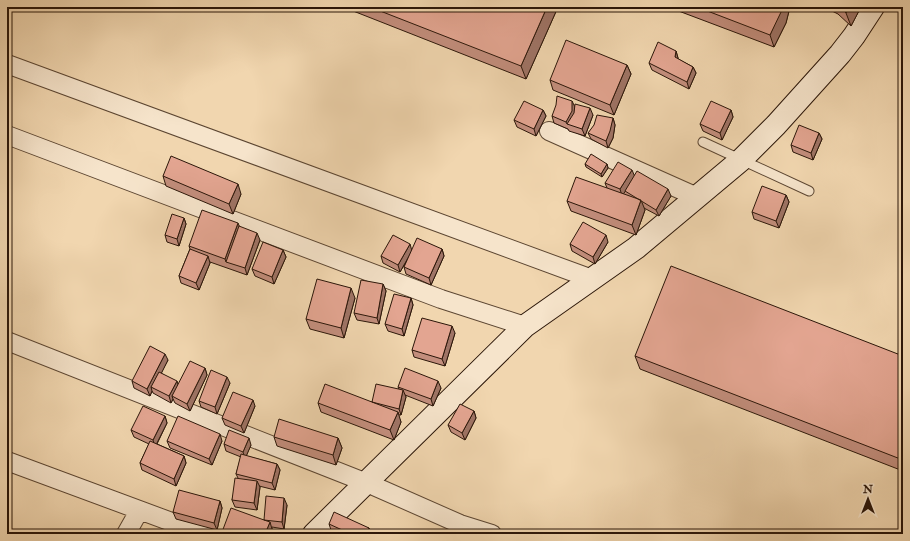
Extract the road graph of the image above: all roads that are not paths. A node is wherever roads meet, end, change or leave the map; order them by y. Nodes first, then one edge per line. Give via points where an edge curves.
1 (873, 7) edge
2 (7, 64) edge
3 (549, 131) dead end
4 (7, 135) edge
5 (703, 142) dead end
6 (741, 160) junction
7 (809, 191) dead end
8 (697, 197) junction
9 (592, 279) junction
10 (525, 326) junction
11 (7, 341) edge
12 (7, 461) edge
13 (367, 483) junction
14 (139, 511) junction
15 (126, 534) edge
16 (204, 534) edge
17 (314, 534) edge
18 (492, 534) edge

1 - 6 street via 840,54
2 - 9 street
3 - 8 street
4 - 10 street via 441,299
5 - 6 lane
6 - 7 lane
6 - 8 street
8 - 9 street via 636,248
9 - 10 street
10 - 13 street
11 - 13 street
12 - 14 street
13 - 17 street
13 - 18 street via 460,524
14 - 15 street
14 - 16 street

